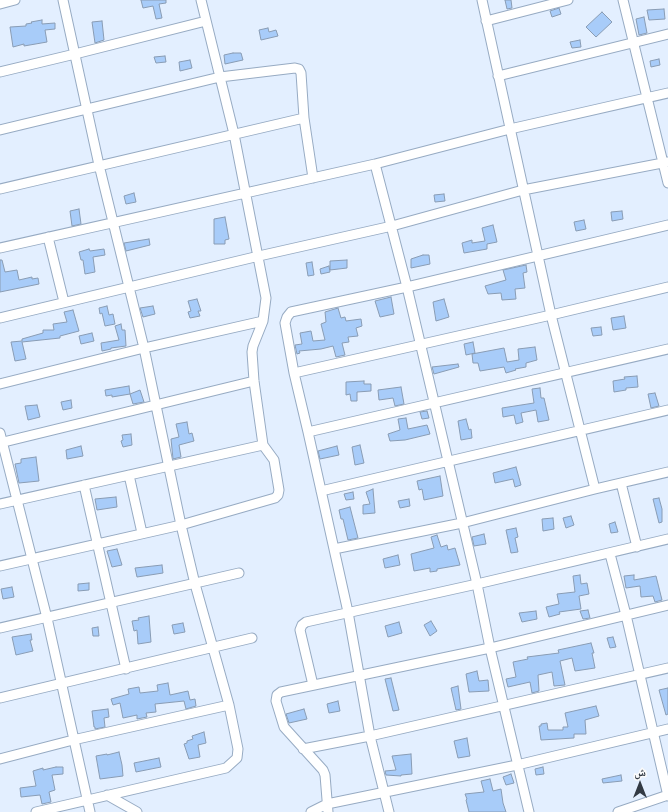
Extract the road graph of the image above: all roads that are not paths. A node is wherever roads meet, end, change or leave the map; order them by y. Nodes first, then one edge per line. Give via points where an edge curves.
1 (14, 0) edge
2 (63, 0) edge
3 (201, 0) edge
4 (482, 0) edge
5 (568, 0) edge
6 (623, 0) edge
7 (0, 4) edge
8 (486, 21) junction
9 (206, 22) junction
10 (668, 34) edge
11 (633, 41) junction
12 (76, 54) junction
13 (0, 72) edge
14 (220, 76) junction
15 (498, 76) junction
16 (668, 94) edge
17 (646, 99) junction
18 (87, 108) junction
19 (304, 118) junction
20 (510, 129) junction
21 (0, 130) edge
22 (234, 134) junction
23 (666, 162) edge
24 (375, 164) junction
25 (99, 165) junction
26 (313, 178) junction
27 (668, 183) edge
28 (0, 189) edge
29 (523, 190) junction
30 (246, 193) junction
31 (113, 222) junction
32 (668, 225) edge
33 (392, 226) junction
34 (48, 237) junction
35 (0, 248) edge
36 (538, 255) junction
37 (259, 256) junction
38 (129, 286) junction
39 (407, 287) junction
40 (668, 287) edge
41 (64, 302) junction
42 (551, 315) junction
43 (0, 318) edge
44 (263, 321) junction
45 (420, 344) junction
46 (144, 348) junction
47 (668, 349) edge
48 (294, 373) junction
49 (566, 374) junction
50 (254, 381) junction
51 (0, 384) edge
52 (434, 404) junction
53 (156, 406) junction
54 (668, 410) edge
55 (581, 430) junction
56 (308, 432) junction
57 (0, 433) edge
58 (1, 443) edge
59 (263, 444) junction
60 (448, 462) junction
61 (168, 465) junction
62 (668, 472) edge
63 (129, 475) junction
64 (621, 483) junction
65 (84, 484) junction
66 (595, 489) junction
67 (321, 491) junction
68 (17, 500) junction
69 (0, 504) edge
70 (462, 522) junction
71 (181, 525) junction
72 (142, 533) junction
73 (668, 539) edge
74 (96, 544) junction
75 (637, 547) junction
76 (334, 549) junction
77 (610, 554) junction
78 (32, 559) junction
79 (0, 566) edge
80 (239, 573) dead end
81 (195, 584) junction
82 (477, 584) junction
83 (110, 603) junction
84 (668, 605) edge
85 (348, 612) junction
86 (626, 615) junction
87 (47, 618) junction
88 (0, 628) edge
89 (252, 638) dead end
90 (213, 648) junction
91 (490, 648) junction
92 (668, 668) edge
93 (126, 669) junction
94 (639, 675) junction
95 (360, 676) junction
96 (61, 684) junction
97 (313, 685) junction
98 (0, 698) edge
99 (229, 705) junction
100 (504, 705) junction
101 (668, 729) edge
102 (653, 733) junction
103 (370, 736) junction
104 (73, 740) junction
105 (304, 749) junction
106 (0, 759) edge
107 (517, 764) junction
108 (384, 792) junction
109 (107, 795) junction
110 (668, 795) edge
111 (87, 800) junction
112 (327, 808) edge
113 (36, 812) edge
114 (90, 812) edge
115 (137, 812) edge
116 (311, 812) edge
117 (389, 812) edge
118 (529, 812) edge
119 (618, 812) edge

1 - 7 street
2 - 12 street
3 - 9 street
4 - 8 street
5 - 8 street
6 - 11 street
8 - 15 street
9 - 12 street
9 - 14 street
10 - 11 street
11 - 15 street
11 - 17 street
12 - 13 street
12 - 18 street
14 - 18 street
14 - 19 street via 299,69
14 - 22 street
15 - 20 street
16 - 17 street
17 - 20 street
17 - 23 street
18 - 21 street
18 - 25 street
19 - 22 street
19 - 26 street
20 - 24 street
20 - 29 street
22 - 25 street
22 - 30 street
23 - 27 street
23 - 29 street
24 - 26 street
24 - 33 street
25 - 28 street
25 - 31 street
26 - 30 street
29 - 33 street
29 - 36 street
30 - 31 street
30 - 37 street
31 - 34 street
31 - 38 street
32 - 36 street
33 - 37 street
33 - 39 street
34 - 35 street
34 - 41 street
36 - 39 street
36 - 42 street
37 - 38 street
37 - 44 street via 266,298
38 - 41 street
38 - 46 street
39 - 45 street
39 - 48 street via 291,312 285,323
40 - 42 street
41 - 43 street
42 - 45 street
42 - 49 street
44 - 46 street
44 - 50 street via 252,349
45 - 48 street
45 - 52 street
46 - 51 street
46 - 53 street
47 - 49 street
48 - 56 street
49 - 52 street
49 - 55 street
50 - 53 street
50 - 59 street
52 - 56 street
52 - 60 street
53 - 58 street
53 - 61 street
54 - 55 street
55 - 60 street
55 - 66 street
56 - 67 street
57 - 58 street
58 - 68 street
59 - 61 street
59 - 71 street via 274,460 279,490 275,498
60 - 67 street
60 - 70 street
61 - 63 street
61 - 71 street
62 - 64 street
63 - 65 street
63 - 72 street
64 - 66 street
64 - 75 street
65 - 68 street
65 - 74 street
66 - 70 street
67 - 76 street
68 - 69 street
68 - 78 street
70 - 76 street
70 - 82 street
71 - 72 street
71 - 81 street
72 - 74 street
73 - 75 street
74 - 78 street
74 - 83 street
75 - 77 street
76 - 85 street
77 - 82 street
77 - 86 street
78 - 79 street
78 - 87 street
80 - 81 street
81 - 83 street
81 - 90 street
82 - 85 street
82 - 91 street
83 - 87 street
83 - 93 street
84 - 86 street
85 - 95 street
85 - 97 street via 302,625 300,630
86 - 91 street
86 - 94 street
87 - 88 street
87 - 96 street
89 - 90 street
90 - 93 street
90 - 99 street
91 - 95 street
91 - 100 street
92 - 94 street
93 - 96 street
94 - 100 street
94 - 102 street
95 - 97 street
95 - 103 street
96 - 98 street
96 - 104 street
97 - 105 street via 281,692 277,695 276,701 284,727
99 - 104 street
99 - 109 street via 238,749 237,758 226,768
100 - 103 street
100 - 107 street
101 - 102 street
102 - 107 street
102 - 110 street
103 - 105 street
103 - 108 street
104 - 106 street
104 - 111 street
105 - 112 street via 326,775
107 - 108 street
107 - 118 street
108 - 112 street
108 - 117 street
109 - 111 street
109 - 115 street
110 - 119 street
111 - 113 street
111 - 114 street
112 - 116 street

